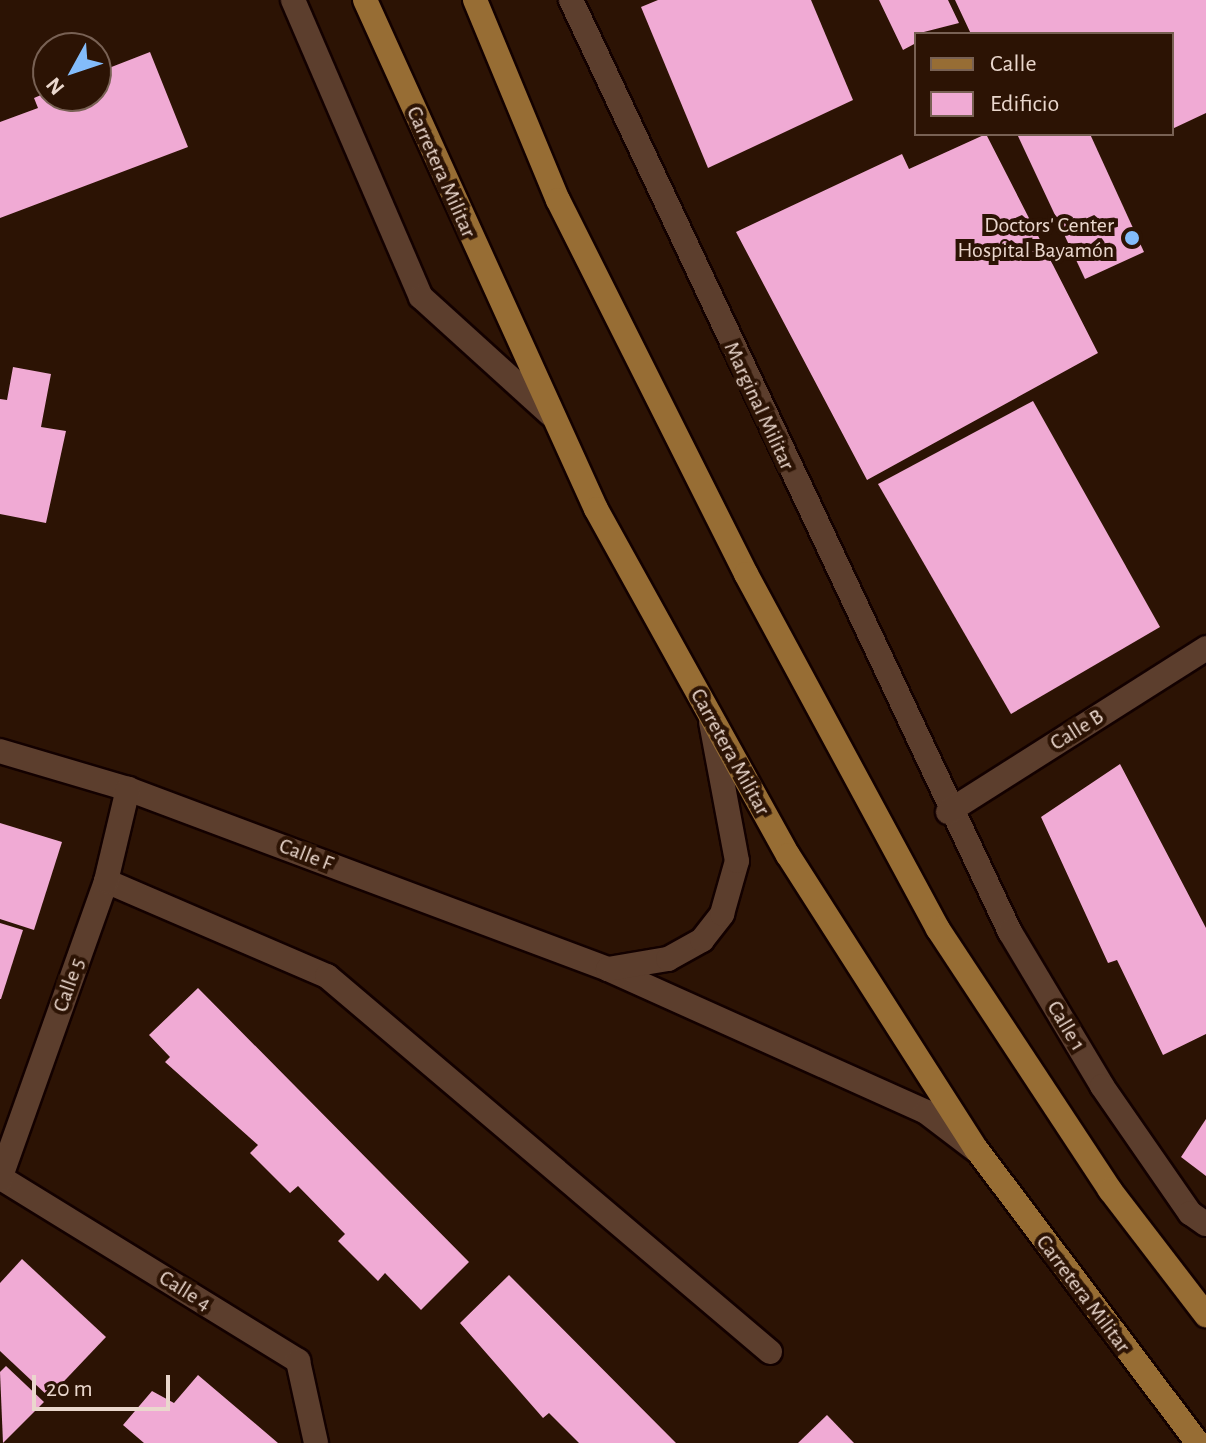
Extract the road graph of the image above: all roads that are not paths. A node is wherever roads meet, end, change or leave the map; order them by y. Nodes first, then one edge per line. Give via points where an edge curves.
1 (293, 0) edge
2 (365, 0) edge
3 (475, 0) edge
4 (571, 0) edge
5 (550, 414) junction
6 (1206, 648) edge
7 (710, 716) junction
8 (0, 751) edge
9 (128, 789) junction
10 (948, 812) junction
11 (106, 881) junction
12 (608, 969) junction
13 (977, 1150) junction
14 (0, 1179) edge
15 (1198, 1219) edge
16 (1206, 1237) edge
17 (1206, 1315) edge
18 (770, 1352) dead end
19 (316, 1443) edge
20 (1198, 1443) edge

1 - 5 street via 421,297
2 - 5 main road, Carretera Militar
3 - 17 main road via 558,200 746,574 938,929 1101,1178
4 - 10 street, Marginal Militar
5 - 7 main road, Carretera Militar
6 - 10 street, Calle B
7 - 12 street via 737,861 734,886 702,940 668,959
7 - 13 main road, Carretera Militar via 862,977
8 - 9 street, Calle F
9 - 11 street, Calle 5
9 - 12 street, Calle F
10 - 15 street, Calle 1 via 1094,1073
11 - 14 street, Calle 5
11 - 18 street via 327,976
12 - 13 street, Calle F via 926,1112
13 - 20 main road, Carretera Militar
14 - 19 street, Calle 4 via 298,1361
15 - 16 street, Calle 1

